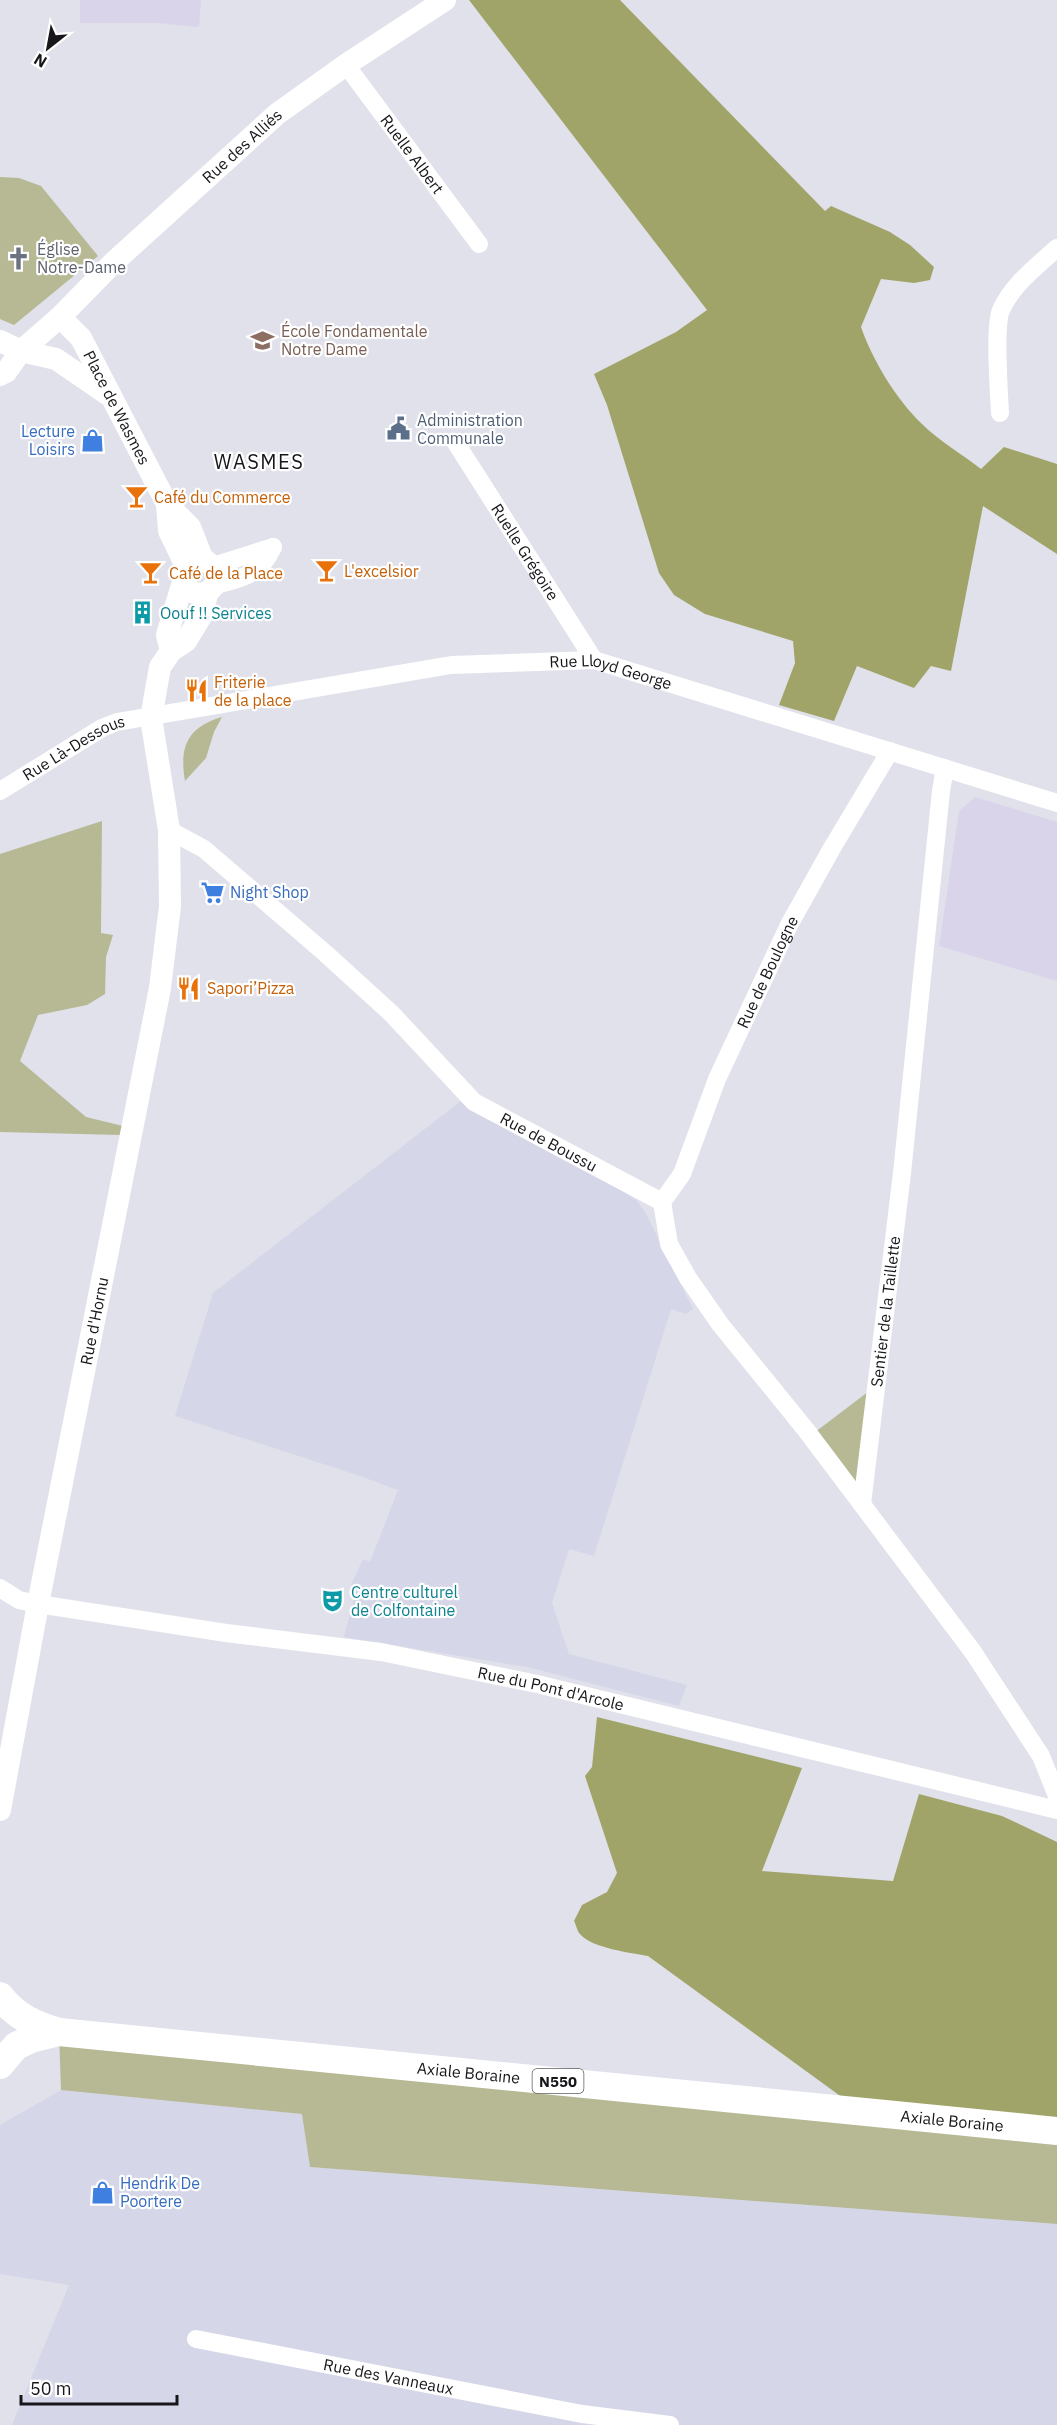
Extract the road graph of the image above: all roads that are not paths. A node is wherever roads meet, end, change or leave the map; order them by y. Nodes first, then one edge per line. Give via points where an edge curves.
1 (445, 0) edge
2 (346, 65) junction
3 (479, 244) dead end
4 (1057, 248) edge
5 (60, 317) junction
6 (6, 346) edge
7 (0, 375) edge
8 (111, 396) junction
9 (1000, 413) dead end
10 (456, 443) dead end
11 (594, 660) junction
12 (151, 718) junction
13 (890, 751) junction
14 (945, 768) junction
15 (0, 791) edge
16 (1057, 802) edge
17 (169, 830) junction
18 (662, 1202) junction
19 (862, 1504) junction
20 (0, 1588) edge
21 (38, 1604) junction
22 (1057, 1796) edge
23 (0, 1810) edge
24 (1057, 1810) edge
25 (4, 2001) edge
26 (59, 2032) junction
27 (2, 2063) edge
28 (1057, 2131) edge
29 (196, 2339) dead end
30 (577, 2420) edge
31 (670, 2425) edge

1 - 2 street, Rue des Alliés
2 - 3 street, Ruelle Albert
2 - 5 street, Rue des Alliés via 277,114 114,262
4 - 9 street via 1020,283 1000,312
5 - 6 street, Rue des Alliés
5 - 8 street, Place de Wasmes via 81,338
6 - 7 street, Rue des Alliés via 6,372
6 - 8 street via 56,359
8 - 12 street, Place de Wasmes via 167,504 169,531 201,575 167,635 171,651 160,667
10 - 11 street, Ruelle Grégoire
11 - 12 street, Rue Lloyd George via 451,665
11 - 13 street, Rue Lloyd George
12 - 15 street, Rue Là-Dessous via 102,728
12 - 17 street, Place de Wasmes
13 - 14 street, Rue Lloyd George
13 - 18 street, Rue de Boulogne via 789,925 717,1079 682,1174
14 - 16 street, Rue Lloyd George
14 - 19 street, Sentier de la Taillette
17 - 18 street, Rue de Boussu via 204,849 325,953 392,1014 474,1102
17 - 21 street, Rue d'Hornu via 170,906 160,988
18 - 19 street via 669,1244 688,1278
19 - 22 street via 973,1652 1041,1756
20 - 21 street, Rue du Pont d'Arcole via 19,1600
21 - 23 street, Rue d'Hornu
21 - 24 street, Rue du Pont d'Arcole via 392,1654 537,1684
25 - 26 main road, Axiale Boraine / N550 via 33,2024
25 - 27 main road, Axiale Boraine / N550 via 14,2034
26 - 27 main road, Axiale Boraine / N550 via 16,2046
26 - 28 main road, Axiale Boraine / N550
29 - 30 street, Rue des Vanneaux
30 - 31 street, Rue des Vanneaux

